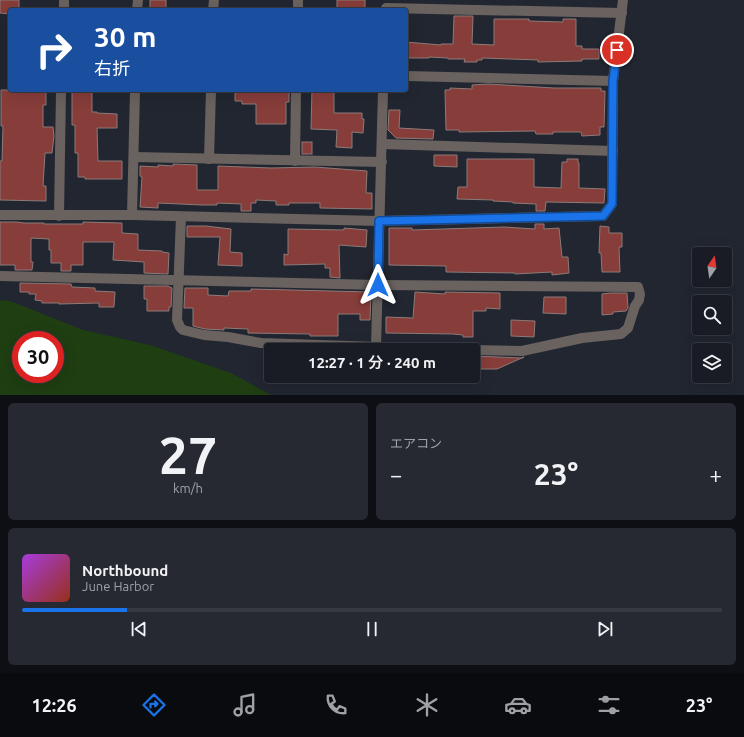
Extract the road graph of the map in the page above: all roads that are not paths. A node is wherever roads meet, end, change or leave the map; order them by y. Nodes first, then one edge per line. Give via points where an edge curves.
1 (623, 0) edge
2 (386, 6) edge
3 (622, 13) junction
4 (408, 76) edge
5 (613, 81) junction
6 (61, 92) edge
7 (135, 92) edge
8 (211, 92) edge
9 (296, 92) edge
10 (383, 92) edge
11 (382, 144) junction
12 (613, 151) junction
13 (134, 157) junction
14 (210, 159) junction
15 (295, 161) junction
16 (382, 162) junction
17 (0, 215) edge
18 (132, 215) junction
19 (60, 216) junction
20 (181, 217) junction
21 (379, 221) junction
22 (0, 276) edge
23 (178, 280) junction
24 (378, 285) junction
25 (264, 343) edge
26 (376, 343) edge
27 (480, 350) edge

1 - 3 street
2 - 3 street
3 - 5 street
4 - 5 street
5 - 12 street
6 - 19 street
7 - 13 street
8 - 14 street
9 - 15 street
10 - 11 street
11 - 12 street
11 - 16 street
12 - 21 street via 612,204 603,216
13 - 14 street
13 - 18 street
14 - 15 street
15 - 16 street
16 - 21 street
17 - 19 street
18 - 19 street
18 - 20 street
20 - 21 street
20 - 23 street
21 - 24 street
22 - 23 street
23 - 24 street
23 - 25 street via 177,320 183,330
24 - 26 street
24 - 27 street via 638,287 639,300 628,328 621,334 582,338 522,351

